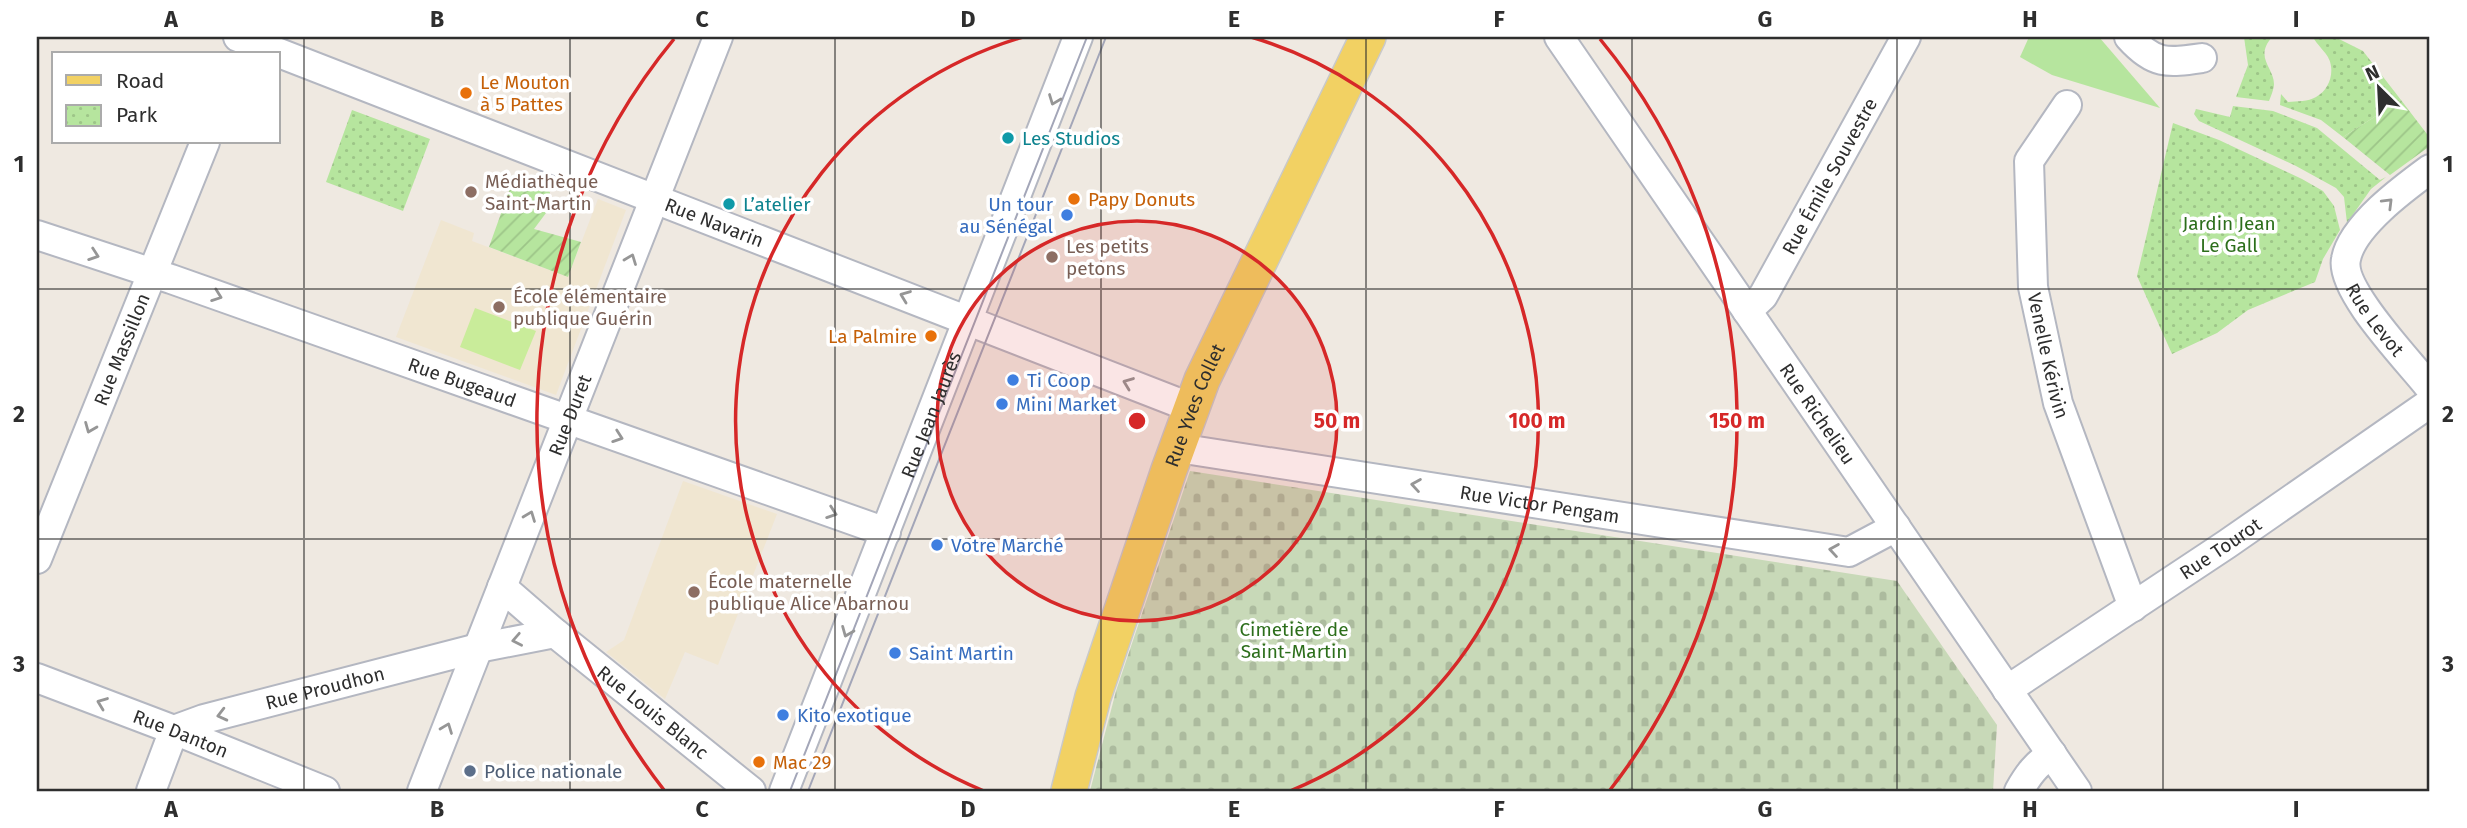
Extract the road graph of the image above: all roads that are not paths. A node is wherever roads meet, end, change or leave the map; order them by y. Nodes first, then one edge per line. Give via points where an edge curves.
1 (718, 37) edge
2 (1078, 37) edge
3 (1368, 37) edge
4 (1559, 37) edge
5 (1906, 37) edge
6 (2129, 37) edge
7 (242, 42) edge
8 (269, 52) edge
9 (280, 56) edge
10 (2202, 58) dead end
11 (2067, 104) dead end
12 (204, 144) edge
13 (2430, 169) edge
14 (654, 199) junction
15 (37, 235) edge
16 (152, 274) junction
17 (1747, 311) junction
18 (968, 321) junction
19 (2430, 388) edge
20 (2430, 403) edge
21 (1192, 408) junction
22 (568, 420) junction
23 (1178, 448) junction
24 (1896, 527) junction
25 (886, 532) junction
26 (37, 559) edge
27 (502, 587) junction
28 (2133, 607) junction
29 (555, 633) junction
30 (478, 648) junction
31 (37, 678) edge
32 (2007, 690) junction
33 (174, 730) junction
34 (2052, 754) junction
35 (151, 791) edge
36 (326, 791) edge
37 (422, 791) edge
38 (751, 791) edge
39 (784, 791) edge
40 (1069, 791) edge
41 (2019, 791) edge
42 (2077, 791) edge

1 - 14 street, Rue Duret
2 -> 18 street, Rue Jean Jaurès
3 - 21 main road, Rue Yves Collet
4 - 17 street, Rue Richelieu
5 - 17 street, Rue Émile Souvestre via 1763,296
6 - 10 street via 2156,59
7 - 8 street, Rue Navarin
9 - 14 street, Rue Navarin
11 - 28 street, Venelle Kérivin via 2029,161 2033,287 2058,403
12 - 16 street, Rue Massillon
19 -> 13 street, Rue Levot via 2358,299 2347,278 2345,260 2351,244 2398,193
18 -> 14 street, Rue Navarin
22 -> 14 street, Rue Duret
15 -> 16 street, Rue Bugeaud
16 -> 22 street, Rue Bugeaud
16 -> 26 street, Rue Massillon
17 - 24 street, Rue Richelieu
21 -> 18 street, Rue Navarin
18 - 25 street, Rue Jean Jaurès
20 - 28 street, Rue Tourot
21 - 23 main road, Rue Yves Collet
22 -> 25 street, Rue Bugeaud
27 -> 22 street, Rue Duret
24 -> 23 street, Rue Victor Pengam via 1849,552
23 - 40 main road, Rue Yves Collet via 1093,697
24 - 32 street, Rue Richelieu
25 -> 39 street, Rue Jean Jaurès
27 - 29 street, Rue Louis Blanc
27 - 30 street, Rue Duret
28 - 32 street, Rue Tourot
29 -> 30 street
29 - 38 street, Rue Louis Blanc
30 -> 33 street, Rue Proudhon
37 -> 30 street, Rue Duret
33 -> 31 street, Rue Danton
32 - 34 street, Rue Richelieu
33 - 35 street
33 - 36 street, Rue Danton
34 - 41 street via 2029,773
34 - 42 street, Rue Richelieu

